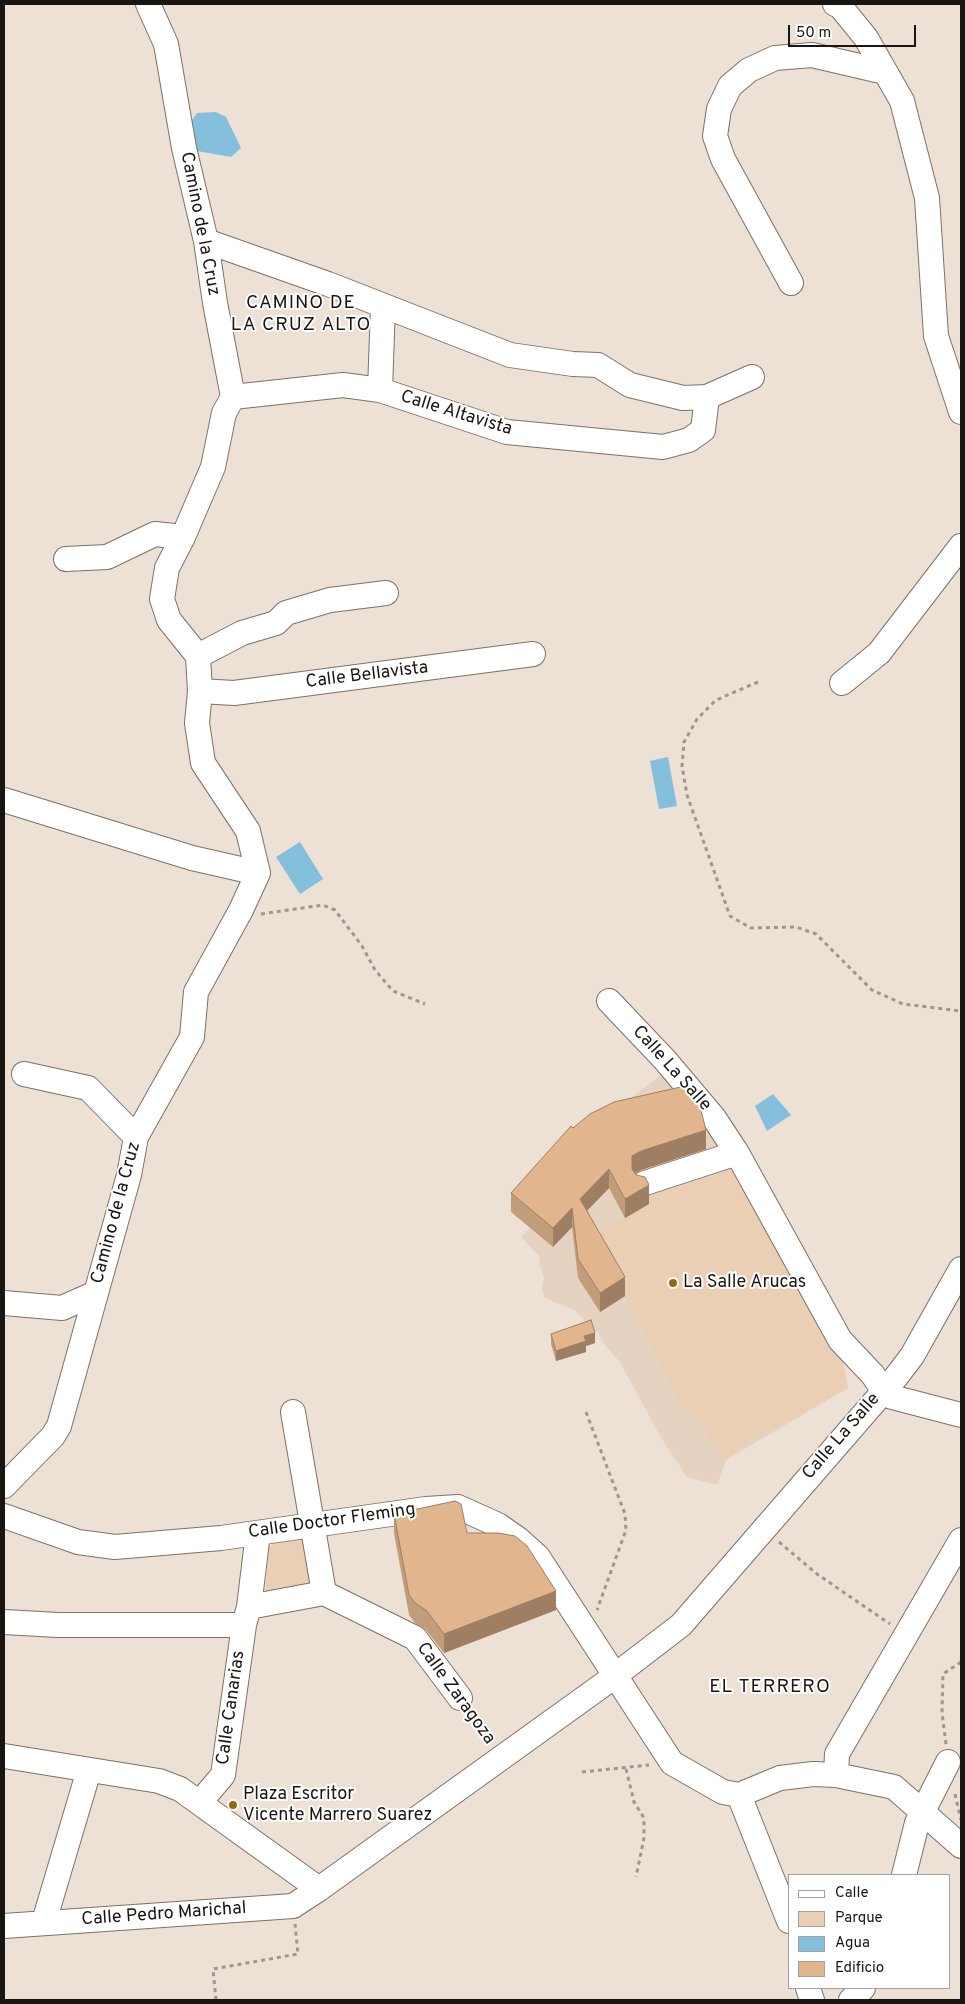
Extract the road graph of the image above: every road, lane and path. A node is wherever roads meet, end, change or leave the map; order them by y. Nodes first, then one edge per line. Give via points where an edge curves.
1 (148, 4) edge
2 (835, 4) edge
3 (885, 72) junction
4 (206, 241) junction
5 (792, 284) dead end
6 (383, 306) junction
7 (752, 377) dead end
8 (380, 390) junction
9 (233, 397) junction
10 (707, 397) junction
11 (961, 412) edge
12 (183, 538) junction
13 (961, 546) edge
14 (66, 560) dead end
15 (386, 592) dead end
16 (533, 654) dead end
17 (198, 656) junction
18 (758, 682) dead end
19 (842, 683) dead end
20 (200, 691) junction
21 (4, 800) edge
22 (258, 873) junction
23 (241, 910) junction
24 (609, 1001) dead end
25 (424, 1004) dead end
26 (961, 1011) edge
27 (24, 1074) dead end
28 (136, 1137) junction
29 (737, 1153) junction
30 (645, 1183) edge
31 (961, 1269) edge
32 (96, 1293) junction
33 (4, 1303) edge
34 (883, 1390) junction
35 (293, 1412) dead end
36 (586, 1412) dead end
37 (961, 1415) edge
38 (4, 1486) edge
39 (4, 1516) edge
40 (313, 1525) junction
41 (763, 1529) junction
42 (258, 1533) junction
43 (961, 1540) edge
44 (324, 1593) junction
45 (246, 1616) junction
46 (4, 1627) edge
47 (589, 1634) junction
48 (907, 1635) junction
49 (961, 1662) edge
50 (615, 1676) junction
51 (460, 1698) joint
52 (4, 1756) edge
53 (501, 1759) junction
54 (948, 1762) junction
55 (672, 1763) junction
56 (626, 1769) junction
57 (88, 1770) junction
58 (582, 1772) dead end
59 (836, 1775) junction
60 (739, 1795) junction
61 (200, 1802) junction
62 (922, 1811) junction
63 (961, 1822) edge
64 (961, 1846) edge
65 (904, 1874) edge
66 (636, 1877) dead end
67 (319, 1889) junction
68 (293, 1906) junction
69 (788, 1918) edge
70 (47, 1923) junction
71 (4, 1926) edge
72 (862, 1989) edge
73 (216, 2000) edge
74 (851, 2000) edge

1 - 4 street, Camino de la Cruz via 166,44 184,148
2 - 3 street via 866,38
3 - 5 street via 812,55 775,58 749,70 730,86 719,109 716,136 723,158
3 - 11 street via 902,101 927,198 936,336
4 - 6 street
4 - 9 street, Camino de la Cruz
6 - 8 street
6 - 10 street via 510,355 598,365 630,385 683,398
7 - 10 street
8 - 9 street, Calle Altavista via 343,385
8 - 10 street, Calle Altavista via 506,432 663,447 689,440 703,430
9 - 12 street via 224,413 214,467
12 - 14 street via 155,534 107,557
12 - 17 street via 167,568 162,600 169,620
13 - 19 street via 879,654
15 - 17 street via 330,600 286,613 276,623 242,633
16 - 20 street, Calle Bellavista via 234,693
17 - 20 street
18 - 26 path via 716,700 697,719 684,742 682,766 687,795 730,916 751,928 796,927 816,934 872,990 903,1004
20 - 22 street via 197,723 203,763 248,831
21 - 22 street via 192,858
22 - 23 street, Camino de la Cruz
23 - 25 path via 265,914 323,905 335,910 375,970 393,990
23 - 28 street, Camino de la Cruz via 196,992 192,1037
24 - 29 street, Calle La Salle via 714,1118
27 - 28 street via 88,1088
28 - 32 street, Camino de la Cruz via 129,1175
29 - 30 street
29 - 34 street, Calle La Salle via 840,1340
31 - 34 street via 912,1356
32 - 33 street via 62,1308
32 - 38 street, Camino de la Cruz via 59,1426
34 - 37 street via 892,1397
34 - 41 street, Calle La Salle
35 - 40 street
36 - 47 path via 625,1514 626,1530
39 - 42 street, Calle Doctor Fleming via 78,1542 115,1547
40 - 42 street, Calle Doctor Fleming
40 - 44 street
40 - 47 street, Calle Doctor Fleming via 426,1509 458,1508 498,1525 538,1557
41 - 48 path via 817,1574
41 - 50 street, Calle La Salle via 681,1625
42 - 45 street, Calle Canarias
43 - 48 street
44 - 45 street
44 - 51 street, Calle Zaragoza via 415,1638
45 - 46 street
45 - 61 street, Calle Canarias via 224,1775
47 - 50 street, Calle Doctor Fleming
48 - 59 street via 837,1754
49 - 54 path via 943,1674 942,1713
50 - 53 street, Calle La Salle
50 - 55 street, Calle Doctor Fleming
51 - 53 path, Calle Zaragoza
52 - 57 street
53 - 67 street, Calle Pedro Marichal
54 - 62 street
54 - 63 path
55 - 56 path
55 - 60 street via 723,1792
56 - 58 path
56 - 66 path via 634,1802 644,1818 644,1838
57 - 61 street via 158,1781 180,1789
57 - 70 street via 46,1915
59 - 60 street via 780,1778
59 - 62 street via 894,1786
60 - 69 street
61 - 67 street
62 - 64 street
62 - 65 street via 916,1823
67 - 68 street, Calle Pedro Marichal
68 - 70 street, Calle Pedro Marichal
68 - 73 path via 298,1954 213,1969
70 - 71 street, Calle Pedro Marichal
72 - 74 street

